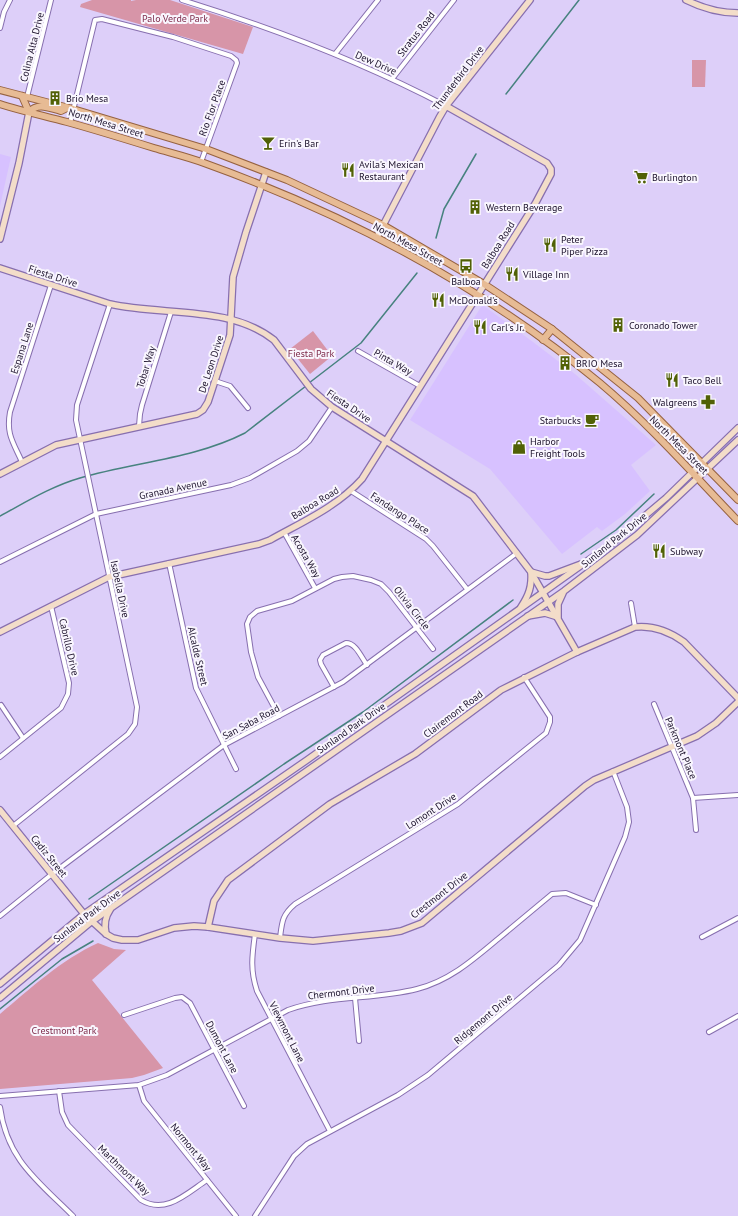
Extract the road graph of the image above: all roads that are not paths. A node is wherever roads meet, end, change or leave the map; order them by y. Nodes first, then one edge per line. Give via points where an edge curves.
1 (10, 0) edge
2 (52, 0) edge
3 (182, 0) edge
4 (378, 0) edge
5 (454, 0) edge
6 (530, 0) edge
7 (686, 0) edge
8 (738, 13) edge
9 (0, 28) edge
10 (335, 54) junction
11 (392, 79) junction
12 (0, 90) edge
13 (24, 96) junction
14 (0, 104) edge
15 (446, 106) junction
16 (70, 108) junction
17 (29, 112) junction
18 (70, 123) junction
19 (206, 149) junction
20 (201, 162) junction
21 (551, 169) joint
22 (266, 172) junction
23 (262, 184) junction
24 (383, 224) junction
25 (377, 237) junction
26 (0, 239) edge
27 (0, 268) edge
28 (484, 284) junction
29 (51, 285) junction
30 (477, 295) junction
31 (110, 304) junction
32 (171, 312) junction
33 (231, 319) junction
34 (552, 329) junction
35 (543, 340) junction
36 (358, 351) dead end
37 (215, 381) junction
38 (420, 386) junction
39 (638, 398) junction
40 (332, 407) junction
41 (248, 408) dead end
42 (628, 408) junction
43 (139, 426) junction
44 (738, 428) edge
45 (80, 440) junction
46 (738, 440) edge
47 (386, 441) junction
48 (22, 462) junction
49 (702, 463) junction
50 (708, 469) junction
51 (692, 473) junction
52 (0, 474) edge
53 (698, 479) junction
54 (351, 491) junction
55 (738, 500) edge
56 (96, 514) junction
57 (738, 521) edge
58 (631, 529) junction
59 (284, 532) junction
60 (636, 535) junction
61 (517, 553) junction
62 (588, 561) junction
63 (0, 562) edge
64 (169, 564) junction
65 (531, 572) junction
66 (109, 577) junction
67 (315, 588) junction
68 (467, 590) junction
69 (564, 591) junction
70 (544, 593) junction
71 (548, 601) junction
72 (631, 603) dead end
73 (51, 606) junction
74 (519, 610) junction
75 (526, 616) junction
76 (558, 617) junction
77 (417, 627) junction
78 (635, 628) junction
79 (0, 632) edge
80 (433, 650) dead end
81 (578, 652) junction
82 (367, 664) junction
83 (524, 677) junction
84 (334, 688) junction
85 (738, 698) edge
86 (738, 702) edge
87 (654, 704) dead end
88 (1, 705) dead end
89 (279, 716) junction
90 (23, 738) junction
91 (224, 745) junction
92 (673, 747) junction
93 (0, 757) edge
94 (236, 769) dead end
95 (613, 771) junction
96 (738, 795) edge
97 (693, 798) junction
98 (0, 810) edge
99 (13, 826) junction
100 (696, 830) dead end
101 (52, 874) junction
102 (596, 905) junction
103 (111, 908) junction
104 (84, 914) junction
105 (0, 916) edge
106 (738, 918) edge
107 (91, 922) junction
108 (208, 927) junction
109 (106, 934) junction
110 (255, 934) junction
111 (702, 937) dead end
112 (280, 938) junction
113 (0, 984) edge
114 (0, 998) edge
115 (354, 998) junction
116 (124, 1015) dead end
117 (738, 1016) edge
118 (271, 1019) junction
119 (709, 1032) dead end
120 (359, 1041) dead end
121 (214, 1049) junction
122 (139, 1085) junction
123 (59, 1091) junction
124 (0, 1096) edge
125 (244, 1106) dead end
126 (0, 1107) edge
127 (330, 1131) junction
128 (207, 1180) junction
129 (73, 1216) edge
130 (236, 1216) edge
131 (255, 1216) edge

1 - 9 street
2 - 13 street, Colina Alta Drive
3 - 10 street, Dew Drive via 257,24
4 - 10 street
5 - 11 street, Stratus Road
6 - 15 street, Thunderbird Drive
7 - 8 street via 702,7
10 - 11 street, Dew Drive
11 - 15 street, Dew Drive
12 - 13 main road, North Mesa Street
13 - 16 main road, North Mesa Street
13 - 17 main road
14 - 17 main road, North Mesa Street
15 - 21 street, Dew Drive via 547,163
15 - 24 street, Thunderbird Drive
16 - 17 main road via 61,111 39,106
16 - 18 street
16 - 19 main road, North Mesa Street
16 - 19 street, Rio Flor Place via 95,20 102,19 173,38 231,56 236,60
17 - 18 main road, North Mesa Street
17 - 26 street
18 - 20 main road, North Mesa Street
19 - 20 street, Rio Flor Place
19 - 22 main road, North Mesa Street
20 - 23 main road, North Mesa Street
21 - 28 street, Balboa Road via 551,174 535,204
22 - 23 street, De Leon Drive
22 - 24 main road, North Mesa Street
23 - 25 main road, North Mesa Street
23 - 33 street, De Leon Drive via 233,277
24 - 25 street, Thunderbird Drive
24 - 28 main road, North Mesa Street
25 - 30 main road, North Mesa Street
27 - 29 street, Fiesta Drive
28 - 30 street, Balboa Road
28 - 34 main road, North Mesa Street
29 - 31 street, Fiesta Drive
29 - 48 street, Espana Lane via 8,424 9,435
30 - 35 main road, North Mesa Street
30 - 38 street, Balboa Road
31 - 32 street, Fiesta Drive
31 - 45 street, Isabella Drive via 77,405 76,420
32 - 33 street, Fiesta Drive
32 - 43 street, Tobar Way via 142,405
33 - 37 street, De Leon Drive via 230,335
33 - 40 street, Fiesta Drive via 267,334 274,340 303,379
34 - 35 main road
34 - 39 main road, North Mesa Street
35 - 42 main road, North Mesa Street via 599,382
36 - 38 street, Pinta Way
37 - 41 street via 230,386
37 - 43 street, De Leon Drive via 208,402 197,414
38 - 47 street, Balboa Road
39 - 42 main road
39 - 49 main road, North Mesa Street
40 - 47 street, Fiesta Drive
40 - 56 street, Granada Avenue via 309,441 297,451 250,478 231,485
42 - 51 main road, North Mesa Street
43 - 45 street, De Leon Drive
44 - 49 street, Sunland Park Drive
45 - 48 street, De Leon Drive via 56,445
45 - 56 street, Isabella Drive
46 - 50 street, Sunland Park Drive
47 - 54 street, Balboa Road via 362,479
47 - 61 street, Fiesta Drive via 473,496
48 - 52 street, De Leon Drive
49 - 50 main road, North Mesa Street
49 - 51 street, Sunland Park Drive
50 - 53 street, Sunland Park Drive
50 - 55 main road, North Mesa Street
51 - 53 main road, North Mesa Street
51 - 58 street, Sunland Park Drive
53 - 57 main road, North Mesa Street
53 - 60 street, Sunland Park Drive
54 - 59 street, Balboa Road via 325,510
54 - 68 street, Fandango Place via 426,539
56 - 63 street, Granada Avenue
56 - 66 street, Isabella Drive
58 - 60 street
58 - 62 street, Sunland Park Drive
59 - 64 street, Balboa Road via 259,544
59 - 67 street, Acosta Way
60 - 69 street, Sunland Park Drive
61 - 65 street, Fiesta Drive
61 - 68 street, San Saba Road
62 - 65 street via 549,576
62 - 70 street, Sunland Park Drive
64 - 66 street, Balboa Road
64 - 91 street, Alcalde Street via 196,688
65 - 70 street, Fiesta Drive
65 - 74 street via 531,590
66 - 73 street, Balboa Road
66 - 99 street, Isabella Drive via 137,707 135,724 128,734
67 - 77 street, Olivia Circle via 342,577 353,576 371,580 381,584 389,592
67 - 89 street, Olivia Circle via 292,601 257,611 247,624 258,676
68 - 77 street, San Saba Road
69 - 71 street, Sunland Park Drive
69 - 76 street via 558,604
70 - 71 street, Fiesta Drive
70 - 74 street, Sunland Park Drive
71 - 75 street, Sunland Park Drive
71 - 76 street, Fiesta Drive
72 - 78 street
73 - 79 street, Balboa Road
73 - 90 street, Cabrillo Drive via 68,683 68,694 61,708
74 - 104 street, Sunland Park Drive
75 - 76 street via 545,613
75 - 103 street, Sunland Park Drive
76 - 81 street, Fiesta Drive
77 - 80 street, Olivia Circle
77 - 82 street, San Saba Road
78 - 81 street, Clairemont Road
78 - 85 street, Clairemont Road via 658,628 676,636
81 - 83 street, Clairemont Road
82 - 84 street, San Saba Road
82 - 84 street via 350,643 323,655 321,664
83 - 108 street, Clairemont Road via 501,690 415,754 330,804 228,880 214,900
83 - 112 street, Lomont Drive via 550,717 546,733 458,804 295,904 285,914
84 - 89 street, San Saba Road
86 - 92 street, Crestmont Drive via 708,729
87 - 92 street, Parkmont Place
88 - 90 street
89 - 91 street, San Saba Road
90 - 93 street, Cabrillo Drive
91 - 94 street, Alcalde Street
91 - 101 street, San Saba Road
92 - 95 street, Crestmont Drive
92 - 97 street, Parkmont Place
95 - 102 street, Ridgemont Drive via 627,807 628,822 625,837
95 - 112 street, Crestmont Drive via 585,786 430,917 413,927 389,933 313,941
96 - 97 street
97 - 100 street, Parkmont Place
98 - 99 street, Cadiz Street
99 - 101 street, Cadiz Street
101 - 104 street, Cadiz Street
101 - 105 street, San Saba Road
102 - 115 street, Chermont Drive via 566,893 552,894 467,965 442,980 403,992
102 - 127 street, Ridgemont Drive via 580,940 559,965 428,1075 398,1095
103 - 107 street, Sunland Park Drive
103 - 109 street via 104,926
104 - 107 street, Crestmont Drive
104 - 113 street, Sunland Park Drive
106 - 111 street
107 - 109 street, Crestmont Drive
107 - 114 street, Sunland Park Drive
108 - 109 street, Crestmont Drive via 174,928 138,940 122,940
108 - 110 street, Crestmont Drive
110 - 112 street, Crestmont Drive
110 - 118 street, Viewmont Lane via 251,963 253,980
115 - 118 street, Chermont Drive via 307,1004
115 - 120 street
116 - 121 street, Dumont Lane via 182,997 190,1003
117 - 119 street
118 - 121 street, Chermont Drive
118 - 127 street, Viewmont Lane
121 - 122 street, Chermont Drive via 167,1075
121 - 125 street, Dumont Lane
122 - 123 street, Chermont Drive
122 - 128 street, Normont Way via 144,1101
123 - 124 street, Chermont Drive
123 - 128 street, Marthmont Way via 62,1112 68,1125 141,1200 158,1206 170,1204
126 - 129 street via 5,1131 19,1161
127 - 131 street, Ridgemont Drive via 306,1144 294,1156
128 - 130 street, Normont Way

